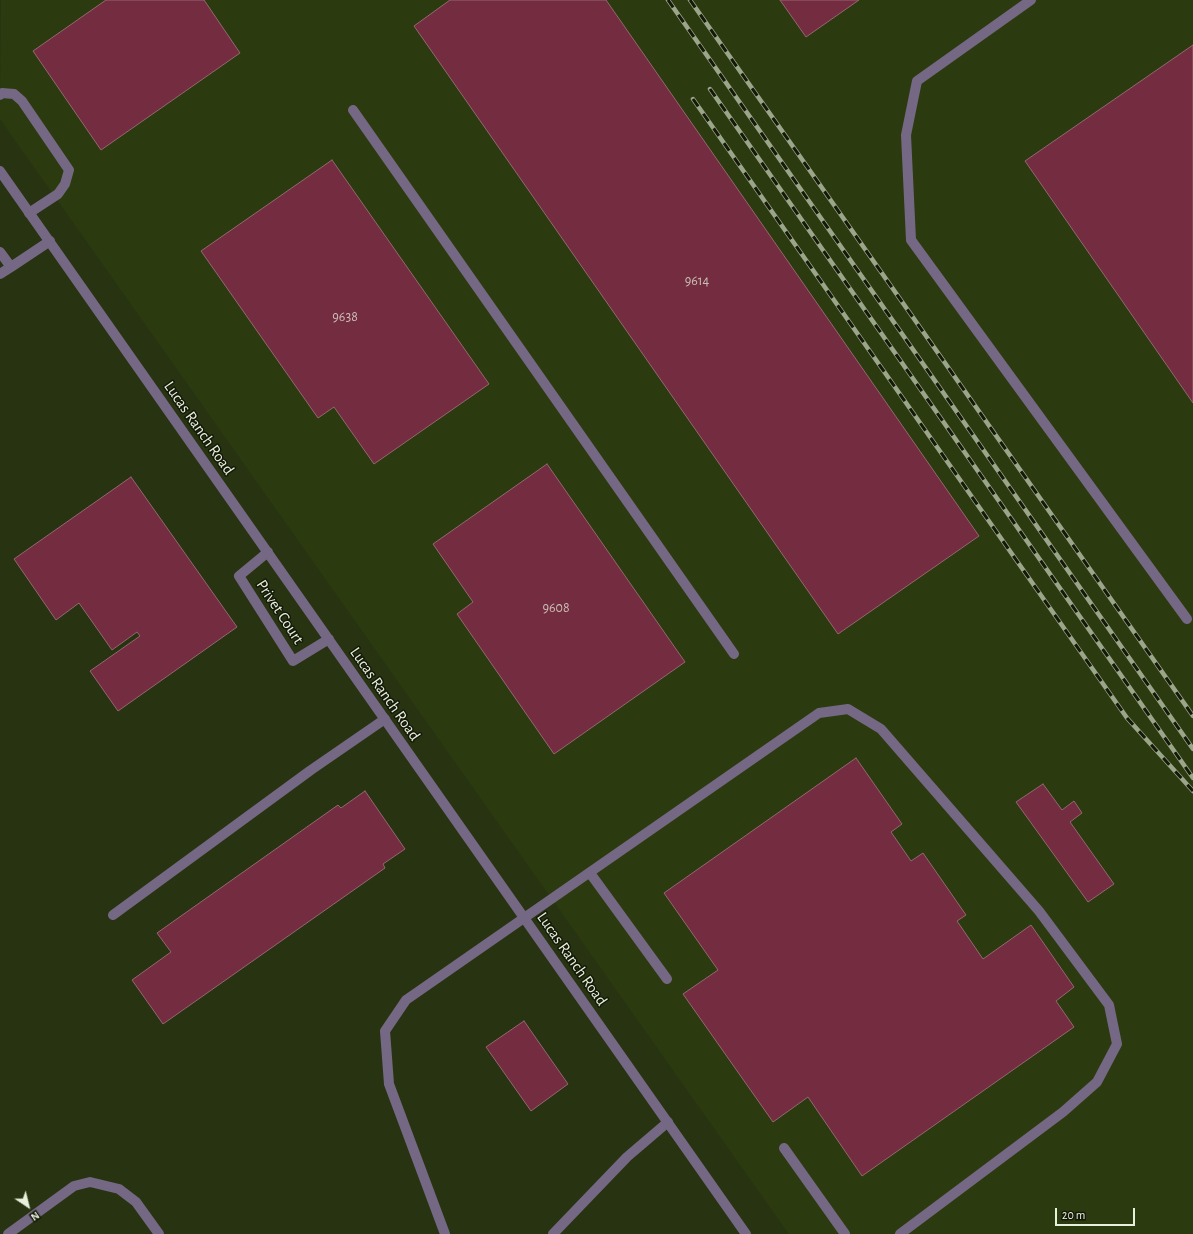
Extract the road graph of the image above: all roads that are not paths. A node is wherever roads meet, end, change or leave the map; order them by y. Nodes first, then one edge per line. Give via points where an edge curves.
1 (1031, 0) edge
2 (0, 95) edge
3 (353, 110) dead end
4 (0, 171) edge
5 (29, 213) junction
6 (50, 241) junction
7 (0, 252) edge
8 (10, 267) junction
9 (0, 274) edge
10 (268, 552) junction
11 (1187, 619) dead end
12 (329, 639) junction
13 (734, 654) dead end
14 (385, 719) junction
15 (590, 873) junction
16 (114, 915) dead end
17 (525, 918) junction
18 (667, 979) dead end
19 (668, 1122) junction
20 (784, 1148) dead end
21 (902, 1233) edge
22 (8, 1234) edge
23 (159, 1234) edge
24 (446, 1234) edge
25 (553, 1234) edge
26 (746, 1234) edge
27 (845, 1234) edge

1 - 11 street via 917,81 906,135 911,240
2 - 5 street via 14,94 22,101 69,170 65,184 58,194
3 - 13 street
4 - 5 street, Lucas Ranch Road
5 - 6 street, Lucas Ranch Road
6 - 8 street
6 - 10 street, Lucas Ranch Road
7 - 8 street
8 - 9 street
10 - 12 street, Lucas Ranch Road
10 - 12 street, Privet Court via 239,576 293,661
12 - 14 street, Lucas Ranch Road
14 - 16 street via 311,770
14 - 17 street, Lucas Ranch Road
15 - 17 street
15 - 18 street
15 - 21 street via 819,713 848,708 881,729 1039,911 1109,1005 1118,1044 1097,1082 1063,1112
17 - 19 street, Lucas Ranch Road
17 - 24 street via 406,1000 385,1031 389,1084
19 - 25 street via 627,1157
19 - 26 street, Lucas Ranch Road
20 - 27 street
22 - 23 street via 74,1186 90,1182 119,1189 136,1202

